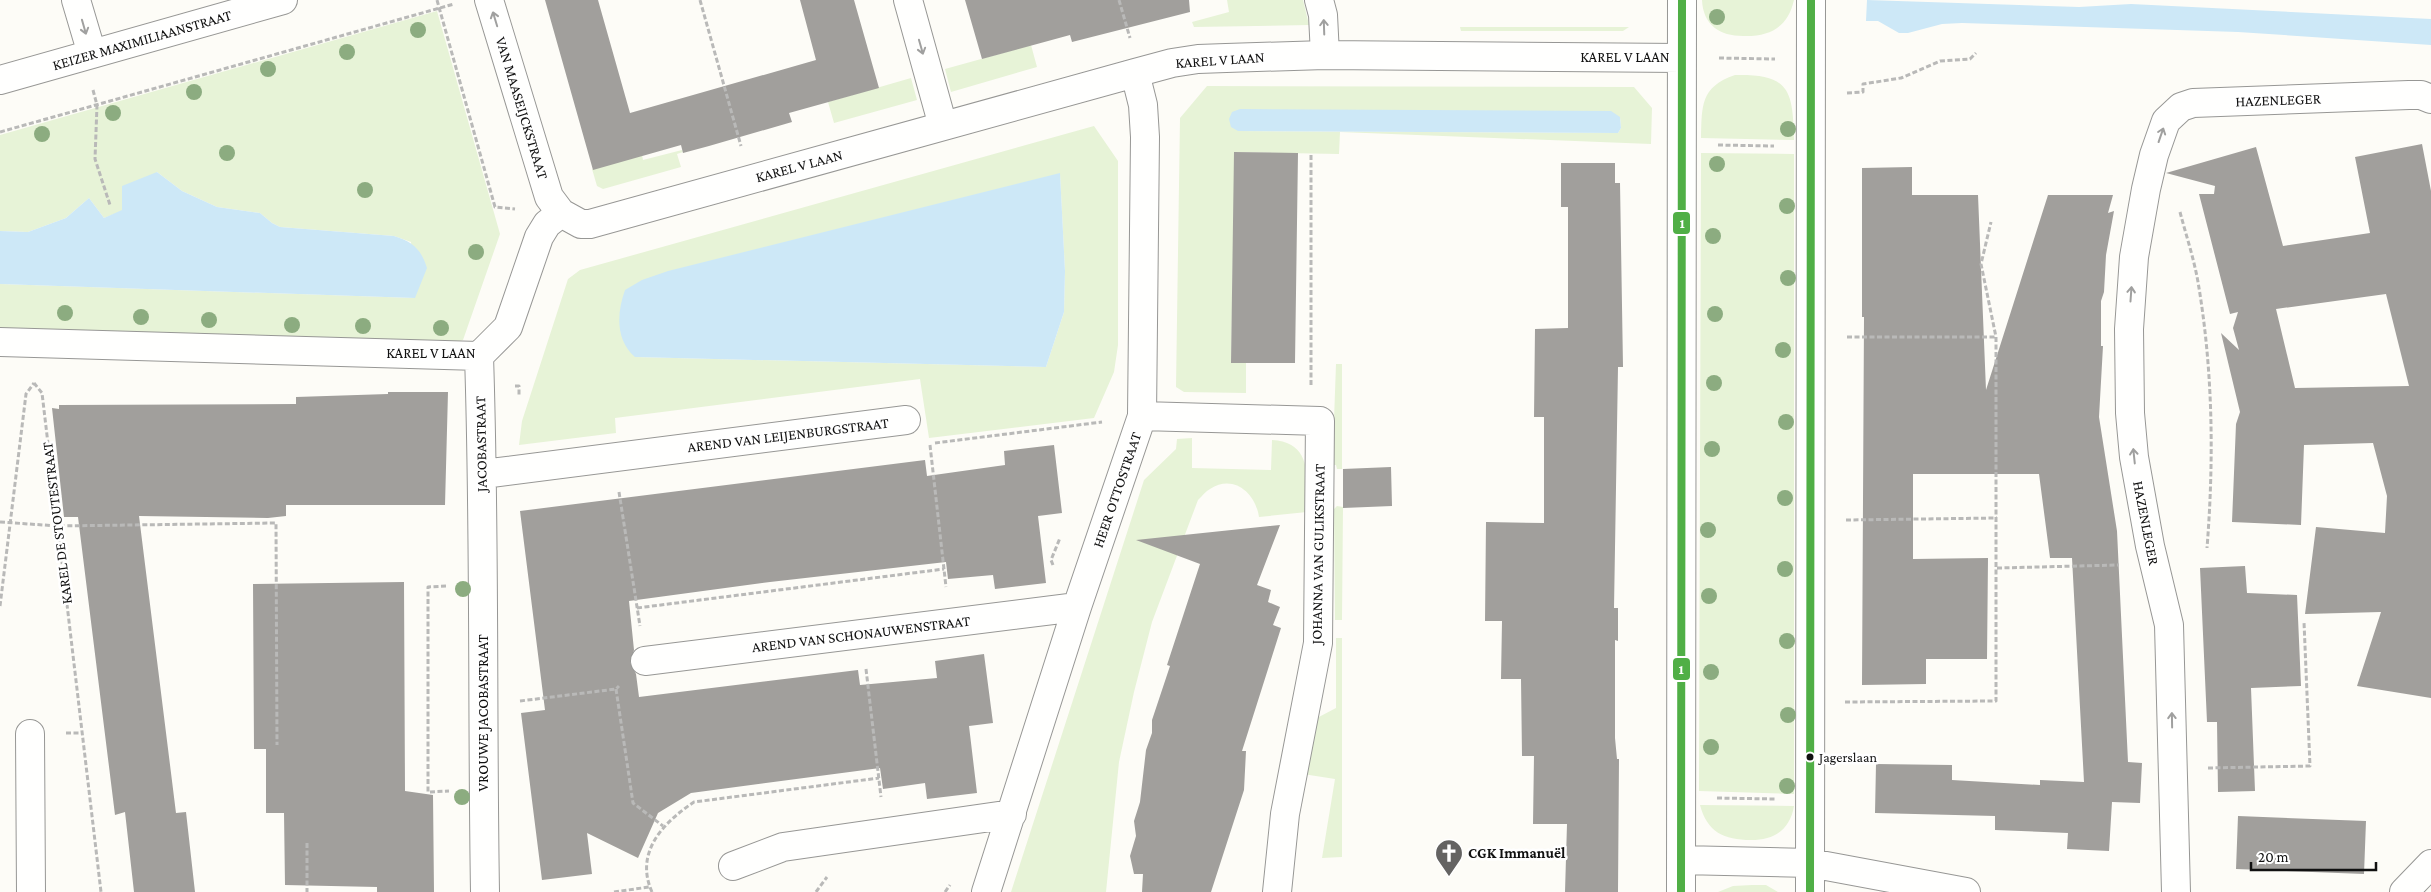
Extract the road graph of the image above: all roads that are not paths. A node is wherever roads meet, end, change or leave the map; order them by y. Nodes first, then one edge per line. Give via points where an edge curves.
1 (76, 0) edge
2 (283, 0) edge
3 (489, 0) edge
4 (908, 0) edge
5 (1319, 0) edge
6 (1682, 0) edge
7 (1810, 0) edge
8 (88, 55) junction
9 (1325, 55) junction
10 (1681, 58) junction
11 (1136, 73) junction
12 (0, 80) edge
13 (2431, 99) edge
14 (943, 126) junction
15 (561, 213) junction
16 (0, 342) edge
17 (479, 356) junction
18 (1142, 416) junction
19 (906, 420) road end
20 (483, 474) junction
21 (482, 533) joint
22 (1077, 607) junction
23 (645, 661) road end
24 (30, 734) dead end
25 (1012, 814) junction
26 (1681, 860) junction
27 (1810, 863) junction
28 (2431, 864) edge
29 (733, 866) dead end
30 (31, 892) edge
31 (485, 892) edge
32 (986, 892) edge
33 (1277, 892) edge
34 (1681, 892) edge
35 (1810, 892) edge
36 (1966, 892) edge
37 (2176, 892) edge
38 (2404, 892) edge

1 -> 8 street
2 - 8 street, KEIZER MAXIMILIAANSTRAAT
15 -> 3 street, VAN MAASEIJCKSTRAAT via 549,197
4 -> 14 street
9 -> 5 street
6 - 10 street
7 - 27 street
8 - 12 street, KEIZER MAXIMILIAANSTRAAT
9 - 10 street, KAREL V LAAN
9 - 11 street, KAREL V LAAN via 1198,59
10 - 26 street
11 - 14 street, KAREL V LAAN
11 - 18 street, HEER OTTOSTRAAT via 1145,137
37 -> 13 street, HAZENLEGER via 2169,625 2140,502 2130,413 2129,329 2134,257 2154,155 2166,121 2181,107 2193,103 2409,95
14 - 15 street, KAREL V LAAN via 590,224 582,224
15 - 17 street, KAREL V LAAN via 547,224 539,237 508,327
16 - 17 street, KAREL V LAAN
17 - 20 street, JACOBASTRAAT
18 - 22 street, HEER OTTOSTRAAT
18 - 33 street, JOHANNA VAN GULIKSTRAAT via 1320,420 1318,642 1285,814
19 - 20 street, AREND VAN LEIJENBURGSTRAAT
20 - 21 street, JACOBASTRAAT
21 - 31 street, VROUWE JACOBASTRAAT
22 - 23 street, AREND VAN SCHONAUWENSTRAAT
22 - 25 street, HEER OTTOSTRAAT
24 - 30 street
25 - 29 street via 783,847
25 - 32 street, HEER OTTOSTRAAT
26 - 27 street
26 - 34 street
27 - 35 street
27 - 36 street
28 - 38 street

